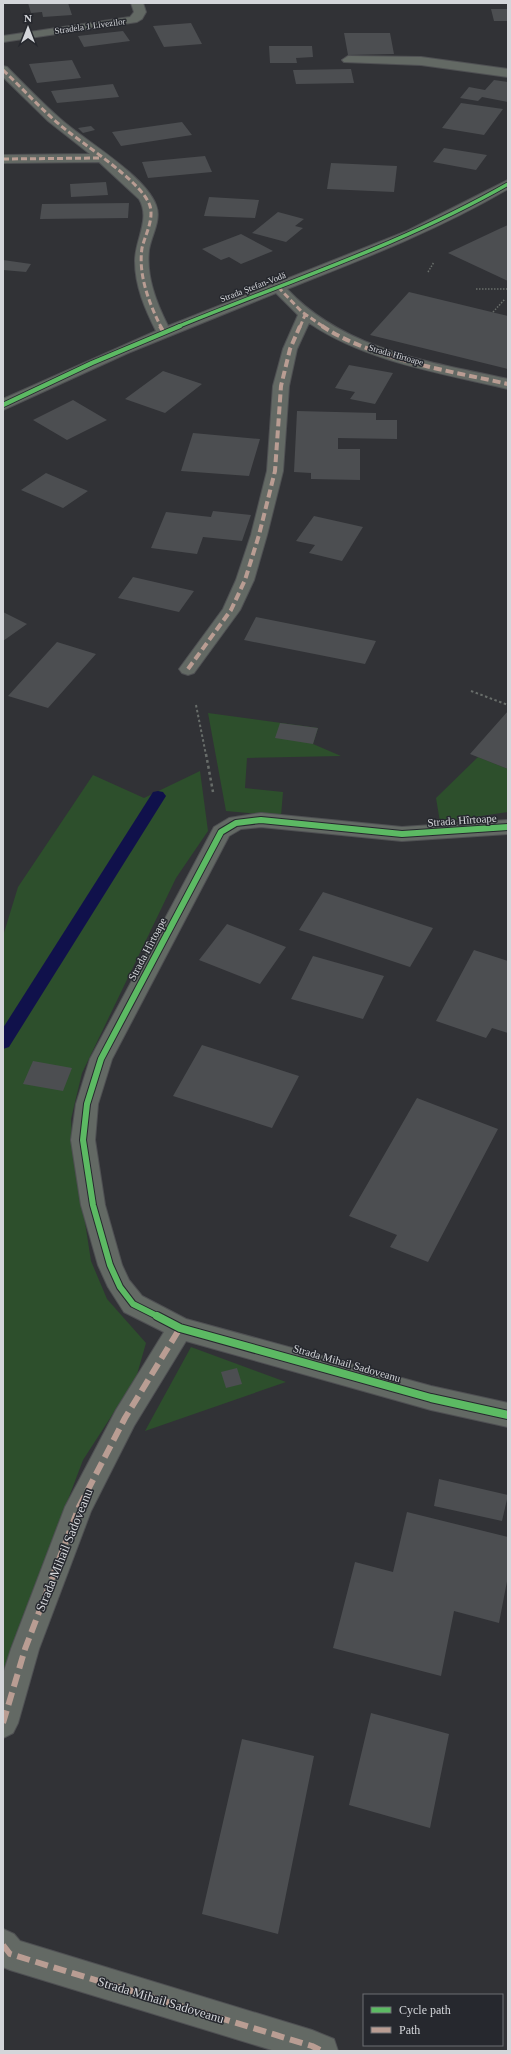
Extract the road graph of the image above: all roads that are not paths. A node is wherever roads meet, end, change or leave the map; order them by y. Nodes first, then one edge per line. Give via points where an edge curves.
1 (138, 3) edge
2 (3, 39) edge
3 (348, 60) dead end
4 (3, 70) edge
5 (508, 73) edge
6 (102, 158) junction
7 (3, 159) edge
8 (508, 184) edge
9 (278, 287) junction
10 (305, 315) junction
11 (163, 331) junction
12 (508, 384) edge
13 (3, 405) edge
14 (188, 669) dead end
15 (508, 827) edge
16 (180, 1328) junction
17 (508, 1415) edge
18 (3, 1722) edge
19 (3, 1945) edge
20 (322, 2051) edge

1 - 2 street, Stradela 1 Livezilor via 140,12 133,20
3 - 5 street via 421,62
4 - 6 street via 60,126
6 - 7 street
6 - 11 street via 146,196 150,206 151,218 142,249 143,280
8 - 9 street, Strada Ștefan-Vodă via 420,230
9 - 10 street, Strada Hîrtoape
9 - 11 street, Strada Ștefan-Vodă
10 - 12 street, Strada Hîrtoape via 376,352
10 - 14 street via 290,349 281,386 275,471 245,580 231,610
11 - 13 street, Strada Ștefan-Vodă
15 - 16 street, Strada Hîrtoape via 402,834 262,820 236,823 221,832 215,841 101,1059 87,1104 83,1140 93,1204 110,1266 120,1287 133,1304
16 - 17 street, Strada Mihail Sadoveanu via 431,1398
16 - 18 street, Strada Mihail Sadoveanu via 125,1418 79,1507 25,1649
19 - 20 street, Strada Mihail Sadoveanu via 10,1954

